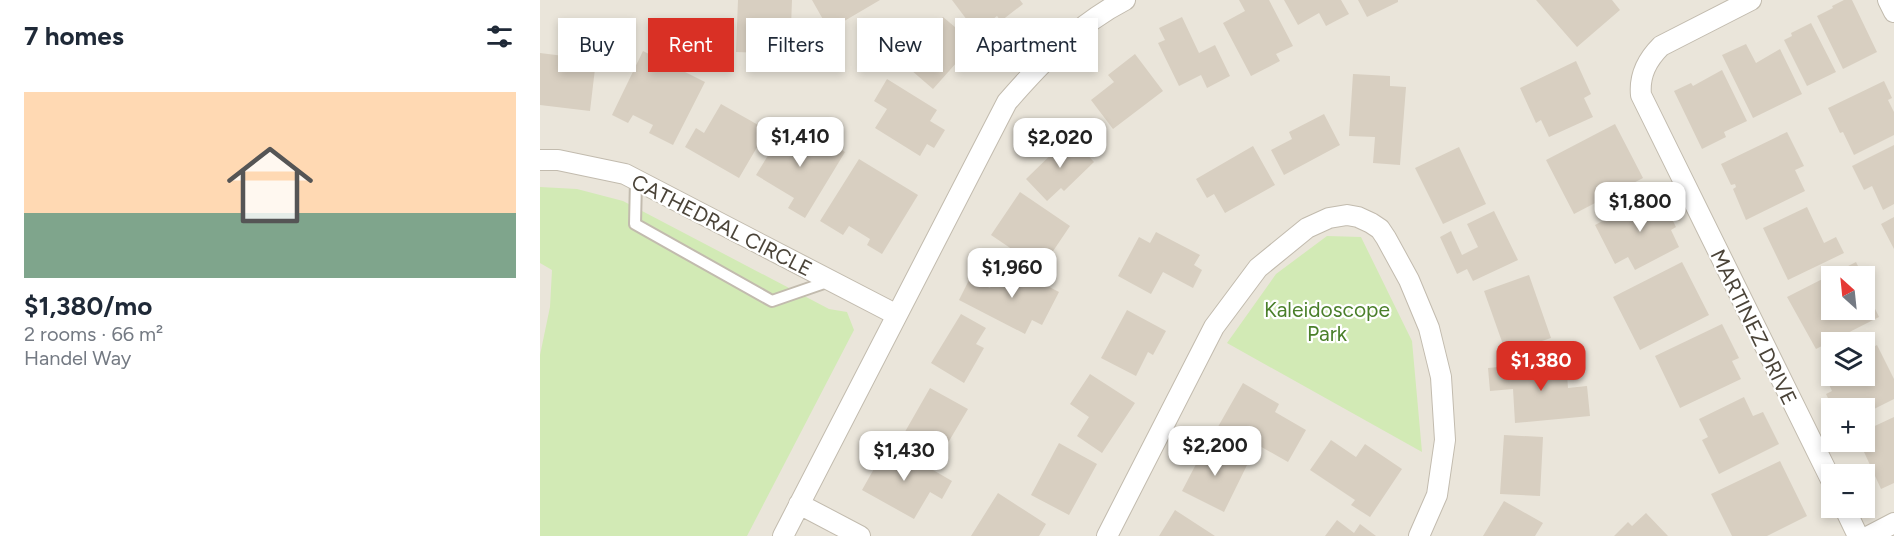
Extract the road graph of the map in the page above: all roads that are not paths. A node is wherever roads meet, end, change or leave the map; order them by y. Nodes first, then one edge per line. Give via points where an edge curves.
1 (1125, 0) edge
2 (1888, 0) edge
3 (1747, 1) edge
4 (1894, 12) edge
5 (540, 159) edge
6 (636, 180) junction
7 (830, 281) junction
8 (897, 315) junction
9 (1823, 464) edge
10 (799, 504) junction
11 (1849, 518) edge
12 (1894, 523) edge
13 (788, 535) edge
14 (860, 536) edge
15 (1107, 536) edge
16 (1419, 536) edge
17 (1858, 536) edge
18 (1869, 536) edge

1 - 8 street via 1076,32 1036,68 1007,102
2 - 4 street
3 - 9 street, MARTINEZ DRIVE via 1662,46 1643,72 1640,88 1643,102
5 - 6 street, CATHEDRAL CIRCLE via 588,165
6 - 7 street, CATHEDRAL CIRCLE
6 - 7 lane via 635,224 772,301
7 - 8 street, CATHEDRAL CIRCLE
8 - 10 street
10 - 13 street
10 - 14 street
11 - 17 street
12 - 18 street
15 - 16 street via 1214,327 1258,268 1307,228 1347,215 1371,223 1386,238 1429,328 1440,369 1445,440 1437,495

